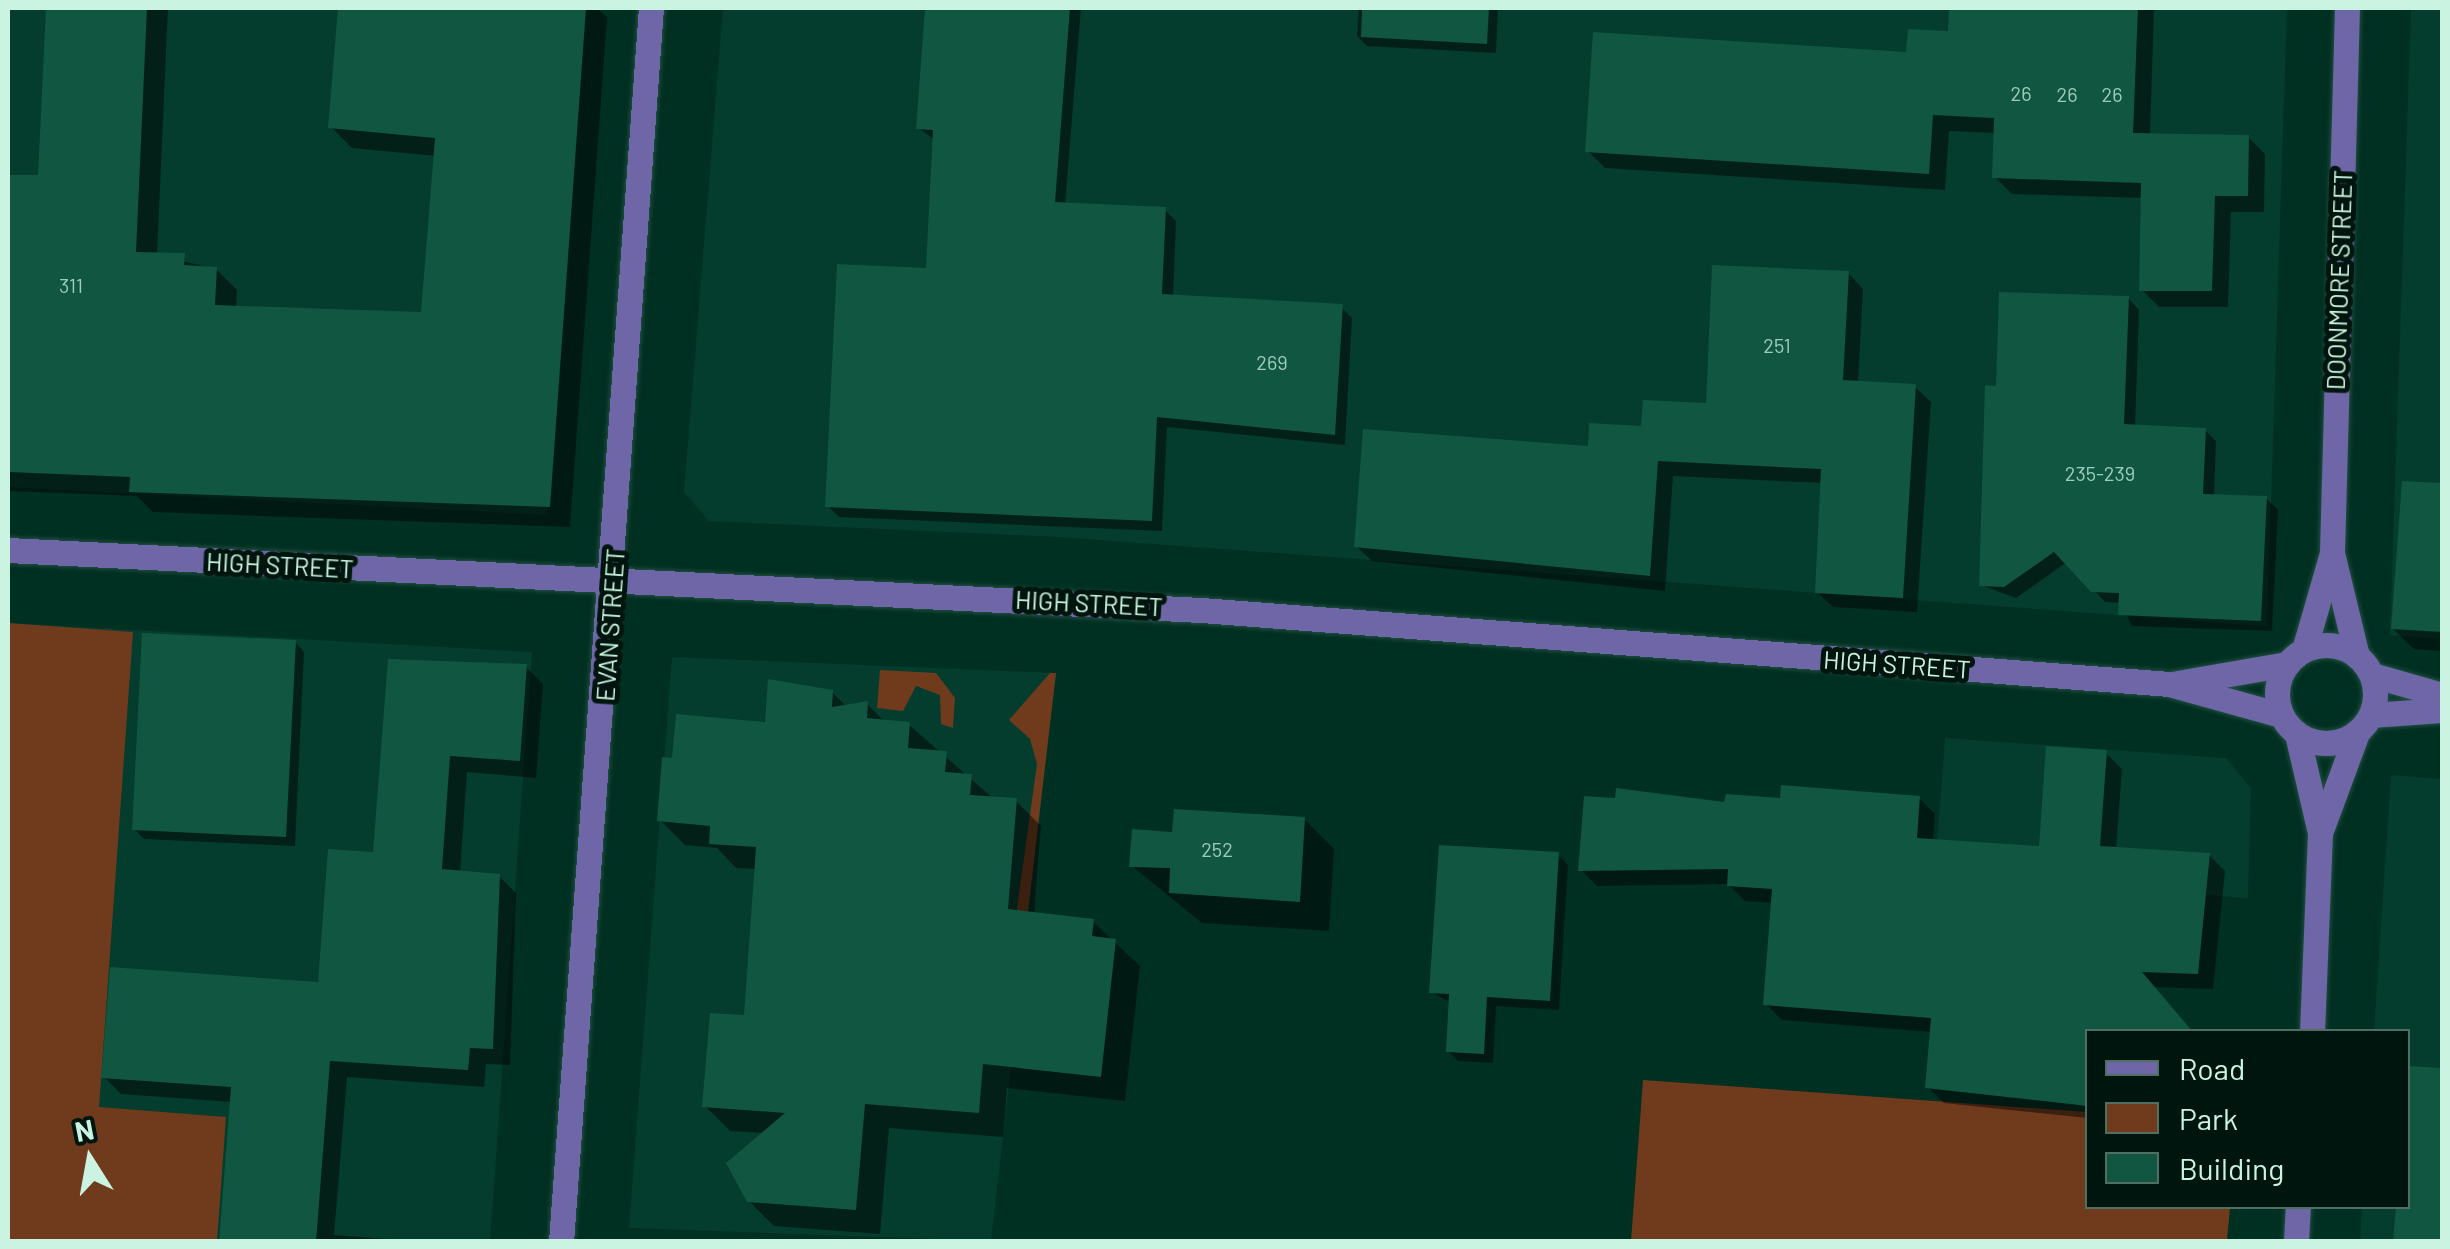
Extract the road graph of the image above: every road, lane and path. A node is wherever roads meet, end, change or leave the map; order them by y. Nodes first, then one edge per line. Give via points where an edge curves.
1 (651, 8) edge
2 (2346, 8) edge
3 (8, 550) edge
4 (2332, 553) junction
5 (613, 582) junction
6 (2296, 657) junction
7 (2365, 665) junction
8 (2168, 684) junction
9 (2442, 695) edge
10 (2442, 710) edge
11 (2364, 724) junction
12 (2289, 725) junction
13 (2320, 833) junction
14 (2312, 1029) edge
15 (2298, 1209) edge
16 (561, 1242) edge
17 (2296, 1242) edge

1 - 5 street, EVAN STREET
2 - 4 street, DOONMORE STREET
3 - 5 street, HIGH STREET
4 - 6 street, DOONMORE STREET
4 - 7 street, DOONMORE STREET
5 - 8 street, HIGH STREET via 1184,608
5 - 16 street, EVAN STREET
6 - 7 street via 2333,646
6 - 8 street, HIGH STREET
6 - 12 street
7 - 9 street
7 - 11 street
8 - 12 street, HIGH STREET
10 - 11 street
11 - 12 street via 2327,744
11 - 13 street
12 - 13 street
13 - 14 street
15 - 17 street

